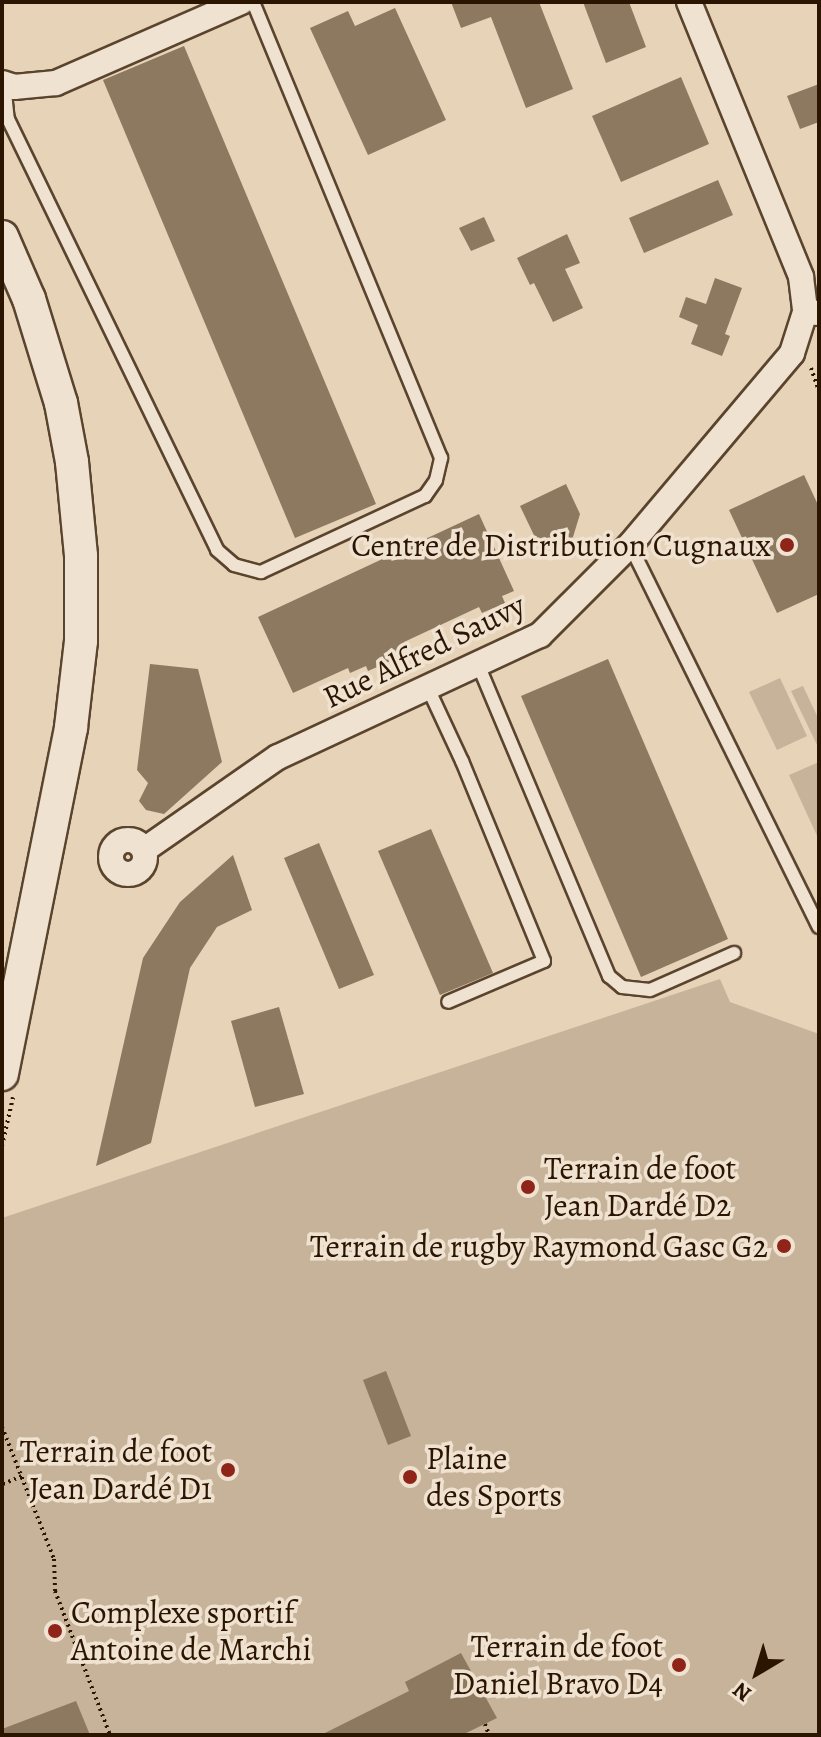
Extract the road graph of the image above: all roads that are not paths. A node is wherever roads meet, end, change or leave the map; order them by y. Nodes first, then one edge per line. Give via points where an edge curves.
1 (241, 2) edge
2 (253, 2) edge
3 (689, 2) edge
4 (3, 83) edge
5 (2, 237) edge
6 (812, 312) edge
7 (630, 545) junction
8 (477, 662) junction
9 (427, 686) junction
10 (144, 850) dead end
11 (819, 927) edge
12 (734, 953) dead end
13 (448, 1002) dead end
14 (2, 1074) edge

1 - 4 street via 56,83
2 - 4 lane via 441,458 425,496 261,572 234,565 217,550 8,119
3 - 6 street, Rue Alfred Sauvy
5 - 14 main road via 29,299 61,403 78,506 81,600 67,755
6 - 7 street, Rue Alfred Sauvy via 792,353
7 - 8 street, Rue Alfred Sauvy via 540,635
7 - 11 lane
8 - 9 street, Rue Alfred Sauvy
8 - 12 lane via 609,976 622,987 650,990
9 - 10 street, Rue Alfred Sauvy via 278,757
9 - 13 lane via 544,961

